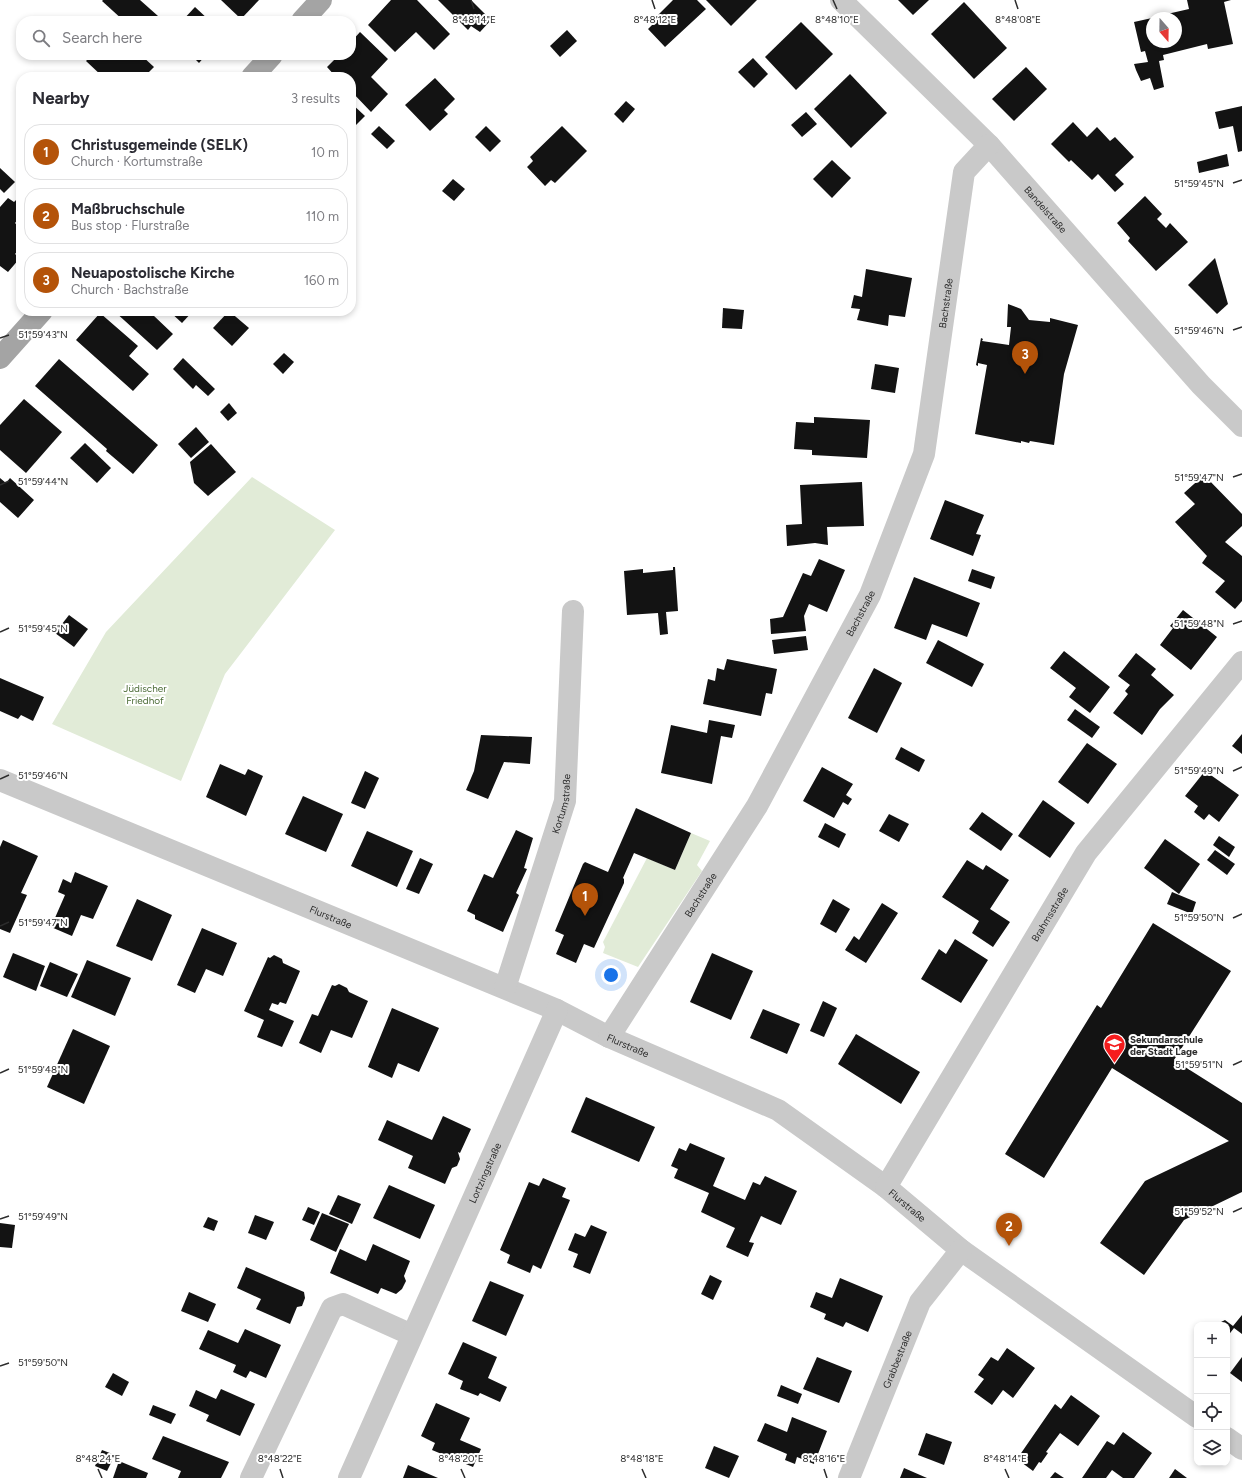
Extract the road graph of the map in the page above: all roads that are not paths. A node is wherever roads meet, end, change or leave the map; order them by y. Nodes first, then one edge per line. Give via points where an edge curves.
1 (321, 0) edge
2 (841, 0) edge
3 (307, 16) edge
4 (267, 60) edge
5 (257, 72) edge
6 (989, 145) junction
7 (38, 316) edge
8 (0, 358) edge
9 (1242, 426) edge
10 (573, 611) dead end
11 (1242, 662) edge
12 (0, 780) edge
13 (505, 988) junction
14 (557, 1010) junction
15 (609, 1037) junction
16 (886, 1187) junction
17 (961, 1250) junction
18 (412, 1335) junction
19 (1194, 1415) edge
20 (1230, 1440) edge
21 (1242, 1449) edge
22 (251, 1478) edge
23 (349, 1478) edge
24 (849, 1478) edge

1 - 3 main road
2 - 6 street, Bandelstraße
4 - 5 main road
6 - 9 street, Bandelstraße via 1200,385
6 - 15 street, Bachstraße via 964,172 924,454 870,595 757,806
7 - 8 main road
10 - 13 street, Kortumstraße via 565,801
11 - 16 street, Brahmsstraße via 1086,853
12 - 13 street, Flurstraße
13 - 14 street, Flurstraße
14 - 15 street, Flurstraße
14 - 18 street, Lortzingstraße
15 - 16 street, Flurstraße via 778,1110
16 - 17 street, Flurstraße
17 - 19 street, Flurstraße
17 - 24 street, Grabbestraße via 920,1302
18 - 22 street via 343,1304 332,1308
18 - 23 street, Lortzingstraße
20 - 21 street

